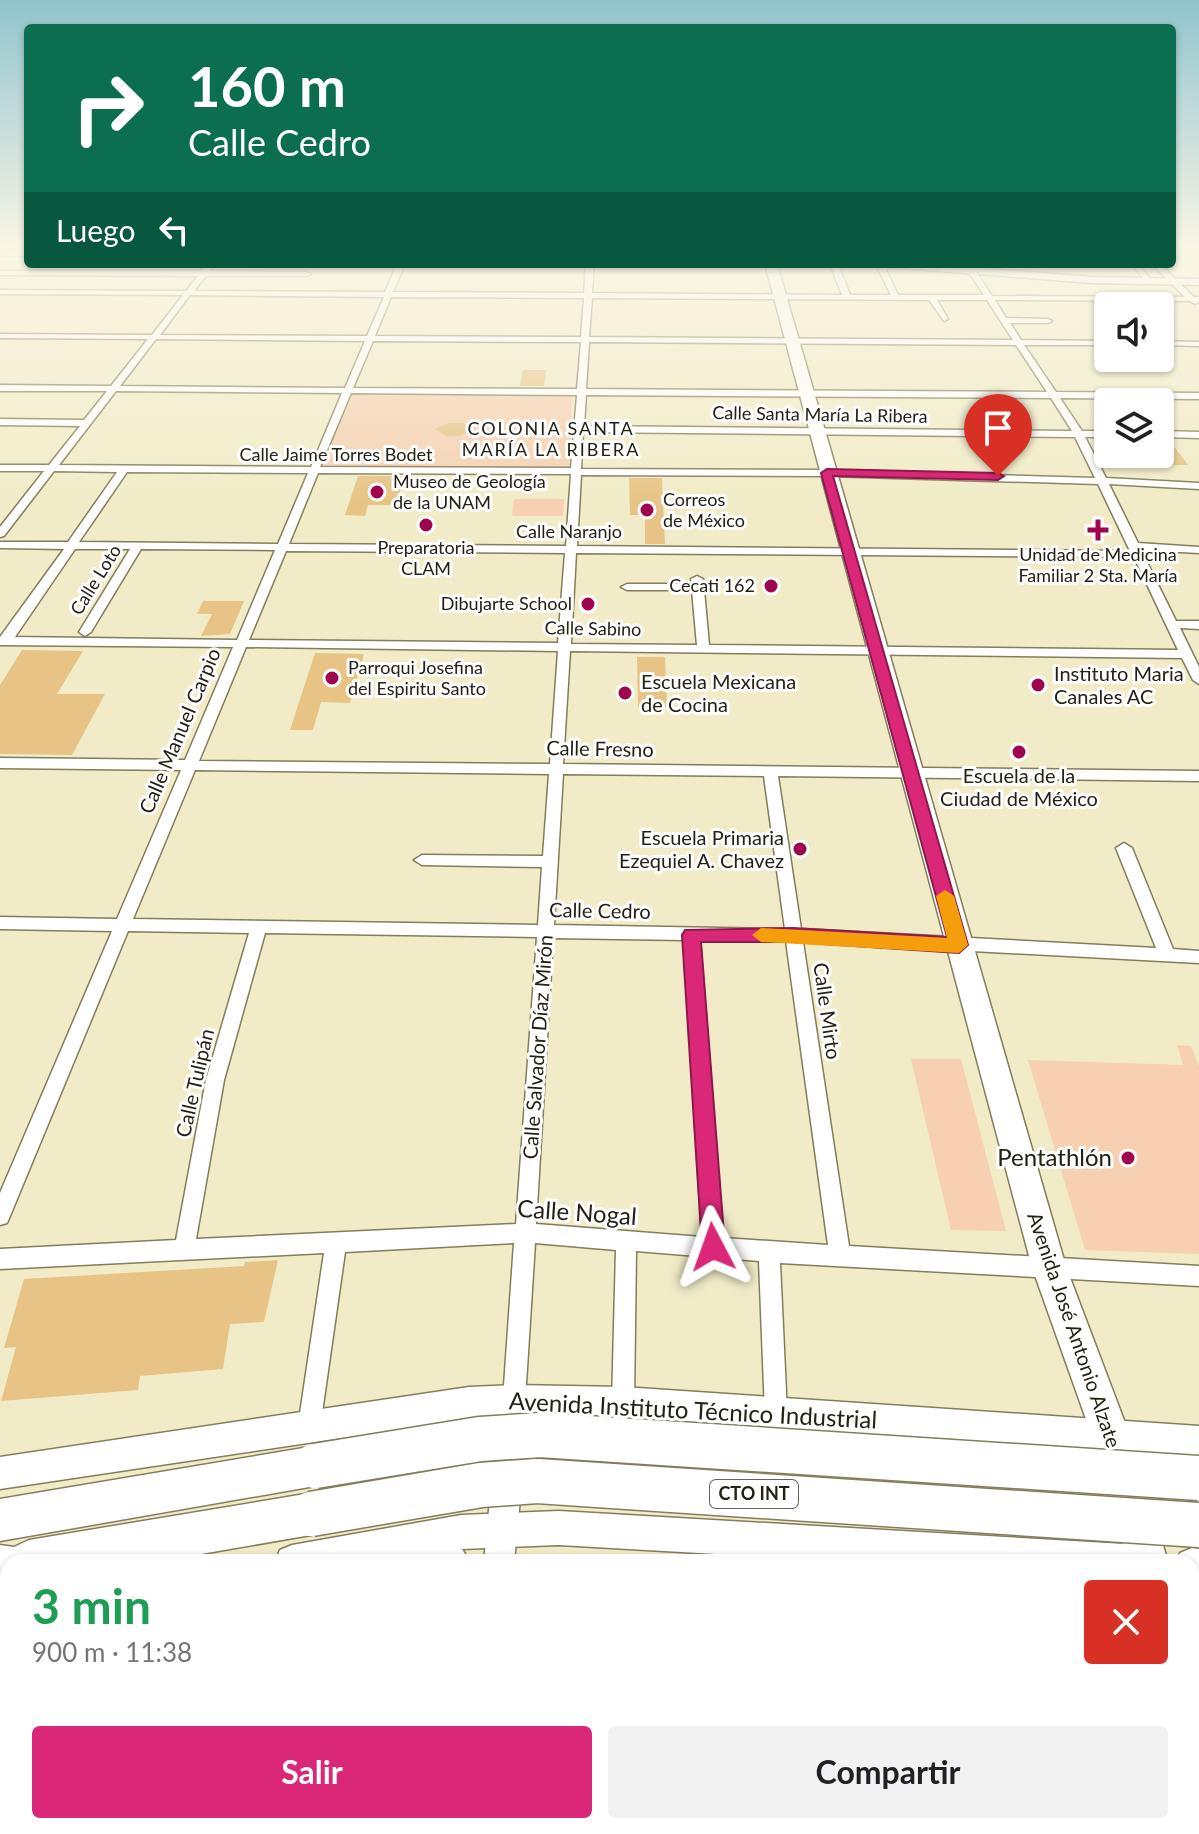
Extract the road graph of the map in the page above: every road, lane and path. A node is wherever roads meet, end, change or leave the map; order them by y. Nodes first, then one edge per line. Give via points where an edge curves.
1 (158, 332) edge
2 (372, 332) edge
3 (586, 332) edge
4 (789, 332) edge
5 (1010, 332) edge
6 (0, 336) edge
7 (154, 337) junction
8 (369, 339) junction
9 (586, 340) junction
10 (791, 341) junction
11 (1017, 343) junction
12 (1094, 343) edge
13 (1174, 343) edge
14 (1199, 344) edge
15 (0, 388) edge
16 (113, 389) junction
17 (349, 390) junction
18 (583, 392) junction
19 (804, 393) junction
20 (1054, 395) junction
21 (1199, 396) edge
22 (0, 422) edge
23 (88, 423) junction
24 (580, 429) junction
25 (815, 431) junction
26 (1079, 434) junction
27 (1094, 434) edge
28 (1174, 434) edge
29 (1199, 435) edge
30 (0, 468) edge
31 (53, 468) junction
32 (124, 469) junction
33 (314, 470) junction
34 (577, 473) junction
35 (827, 473) junction
36 (1103, 481) junction
37 (1199, 486) edge
38 (0, 534) edge
39 (0, 545) edge
40 (71, 546) junction
41 (137, 547) junction
42 (279, 548) junction
43 (571, 549) junction
44 (1136, 550) junction
45 (1199, 550) edge
46 (850, 552) junction
47 (627, 587) dead end
48 (1172, 624) junction
49 (1199, 625) edge
50 (85, 632) dead end
51 (3, 641) edge
52 (241, 643) junction
53 (564, 646) junction
54 (703, 648) junction
55 (875, 649) junction
56 (1186, 654) junction
57 (1199, 680) edge
58 (0, 763) edge
59 (188, 765) junction
60 (555, 768) junction
61 (770, 771) junction
62 (911, 773) junction
63 (1199, 776) edge
64 (1124, 848) dead end
65 (422, 860) dead end
66 (549, 862) junction
67 (0, 923) edge
68 (122, 925) junction
69 (258, 928) junction
70 (546, 932) junction
71 (692, 935) junction
72 (793, 935) junction
73 (959, 945) junction
74 (1167, 955) junction
75 (1199, 957) edge
76 (0, 1216) edge
77 (526, 1233) junction
78 (626, 1243) junction
79 (336, 1244) junction
80 (713, 1247) junction
81 (184, 1250) junction
82 (769, 1252) junction
83 (840, 1256) junction
84 (0, 1259) edge
85 (1049, 1267) junction
86 (1199, 1276) edge
87 (514, 1400) junction
88 (623, 1403) junction
89 (776, 1413) junction
90 (1111, 1436) junction
91 (1199, 1442) edge
92 (312, 1446) junction
93 (0, 1473) edge
94 (1199, 1478) edge
95 (0, 1520) edge
96 (1199, 1525) edge
97 (502, 1529) junction
98 (406, 1542) junction
99 (76, 1554) edge
100 (338, 1554) edge
101 (434, 1554) edge
102 (500, 1554) edge
103 (1007, 1554) edge
104 (1143, 1554) edge

1 - 7 street
2 - 8 street, Calle Manuel Carpio
3 - 9 street, Calle Salvador Díaz Mirón
4 - 10 main road, Avenida José Antonio Alzate
5 - 11 street
6 - 7 street
7 - 8 street
7 - 16 street
8 - 9 street
8 - 17 street, Calle Manuel Carpio
9 - 10 street
9 - 18 street, Calle Salvador Díaz Mirón
10 - 11 street
10 - 19 main road, Avenida José Antonio Alzate
11 - 12 street
11 - 20 street
13 - 14 street
15 - 16 street
16 - 17 street
16 - 23 street
17 - 18 street
17 - 33 street, Calle Manuel Carpio
18 - 19 street
18 - 24 street, Calle Salvador Díaz Mirón
19 - 20 street
19 - 25 main road, Avenida José Antonio Alzate
20 - 21 street
20 - 26 street
22 - 23 street
23 - 31 street
24 - 25 street, Calle Santa María La Ribera
24 - 34 street, Calle Salvador Díaz Mirón
25 - 26 street, Calle Santa María La Ribera
25 - 35 main road, Avenida José Antonio Alzate
26 - 27 street, Calle Santa María La Ribera
26 - 36 street
28 - 29 street
30 - 31 street, Calle Jaime Torres Bodet
31 - 32 street, Calle Jaime Torres Bodet
31 - 38 street
32 - 33 street, Calle Jaime Torres Bodet
32 - 40 street
33 - 34 street, Calle Jaime Torres Bodet
33 - 42 street, Calle Manuel Carpio
34 - 35 street, Calle Jaime Torres Bodet
34 - 43 street, Calle Salvador Díaz Mirón
35 - 36 street, Calle Jaime Torres Bodet
35 - 46 main road, Avenida José Antonio Alzate
36 - 37 street, Calle Jaime Torres Bodet
36 - 44 street
39 - 40 street, Calle Naranjo
40 - 41 street, Calle Naranjo
40 - 51 street
41 - 42 street, Calle Naranjo
41 - 50 street, Calle Loto
42 - 43 street, Calle Naranjo
42 - 52 street, Calle Manuel Carpio
43 - 46 street, Calle Naranjo
43 - 53 street, Calle Salvador Díaz Mirón
44 - 45 street, Calle Naranjo
44 - 46 street, Calle Naranjo
44 - 48 street
46 - 55 main road, Avenida José Antonio Alzate
47 - 54 street via 697,583
48 - 49 street
48 - 56 street
51 - 52 street, Calle Sabino
52 - 53 street, Calle Sabino
52 - 59 street, Calle Manuel Carpio
53 - 54 street, Calle Sabino
53 - 60 street, Calle Salvador Díaz Mirón
54 - 55 street, Calle Sabino
55 - 56 street, Calle Sabino
55 - 62 main road, Avenida José Antonio Alzate
56 - 57 street
58 - 59 street, Calle Fresno
59 - 60 street, Calle Fresno
59 - 68 street, Calle Manuel Carpio
60 - 61 street, Calle Fresno
60 - 66 street, Calle Salvador Díaz Mirón
61 - 62 street, Calle Fresno
61 - 72 street, Calle Mirto
62 - 63 street, Calle Fresno
62 - 73 main road, Avenida José Antonio Alzate
64 - 74 street
65 - 66 street
66 - 70 street, Calle Salvador Díaz Mirón
67 - 68 street, Calle Cedro
68 - 69 street, Calle Cedro
68 - 76 street, Calle Manuel Carpio
69 - 70 street, Calle Cedro
69 - 81 street, Calle Tulipán via 215,1080
70 - 71 street, Calle Cedro
70 - 77 street, Calle Salvador Díaz Mirón
71 - 72 street, Calle Cedro
71 - 80 street
72 - 73 street, Calle Cedro
72 - 83 street, Calle Mirto
73 - 74 street, Calle Cedro
73 - 85 main road, Avenida José Antonio Alzate
74 - 75 street, Calle Cedro
77 - 78 street, Calle Nogal
77 - 79 street, Calle Nogal
77 - 87 street, Calle Salvador Díaz Mirón
78 - 80 street, Calle Nogal
78 - 88 street
79 - 81 street, Calle Nogal
79 - 92 street
80 - 82 street, Calle Nogal
81 - 84 street, Calle Nogal
82 - 83 street, Calle Nogal
82 - 89 street
83 - 85 street, Calle Nogal
85 - 86 street, Calle Nogal
85 - 90 main road, Avenida José Antonio Alzate
87 - 88 main road, Avenida Instituto Técnico Industrial / CTO INT
87 - 92 main road, Avenida Instituto Técnico Industrial / CTO INT via 469,1403
87 - 97 street
88 - 89 main road, Avenida Instituto Técnico Industrial / CTO INT
89 - 90 main road, Avenida Instituto Técnico Industrial / CTO INT
90 - 91 main road, Avenida Instituto Técnico Industrial / CTO INT
90 - 104 main road, Avenida José Antonio Alzate
92 - 93 main road, Avenida Instituto Técnico Industrial / CTO INT
92 - 94 highway, CTO INT, bridge via 540,1435
92 - 95 highway, CTO INT
96 - 99 highway, CTO INT, bridge via 537,1481 481,1485
97 - 98 main road, CTO INT
97 - 102 street
97 - 103 main road, CTO INT
98 - 100 main road, CTO INT
98 - 101 main road

